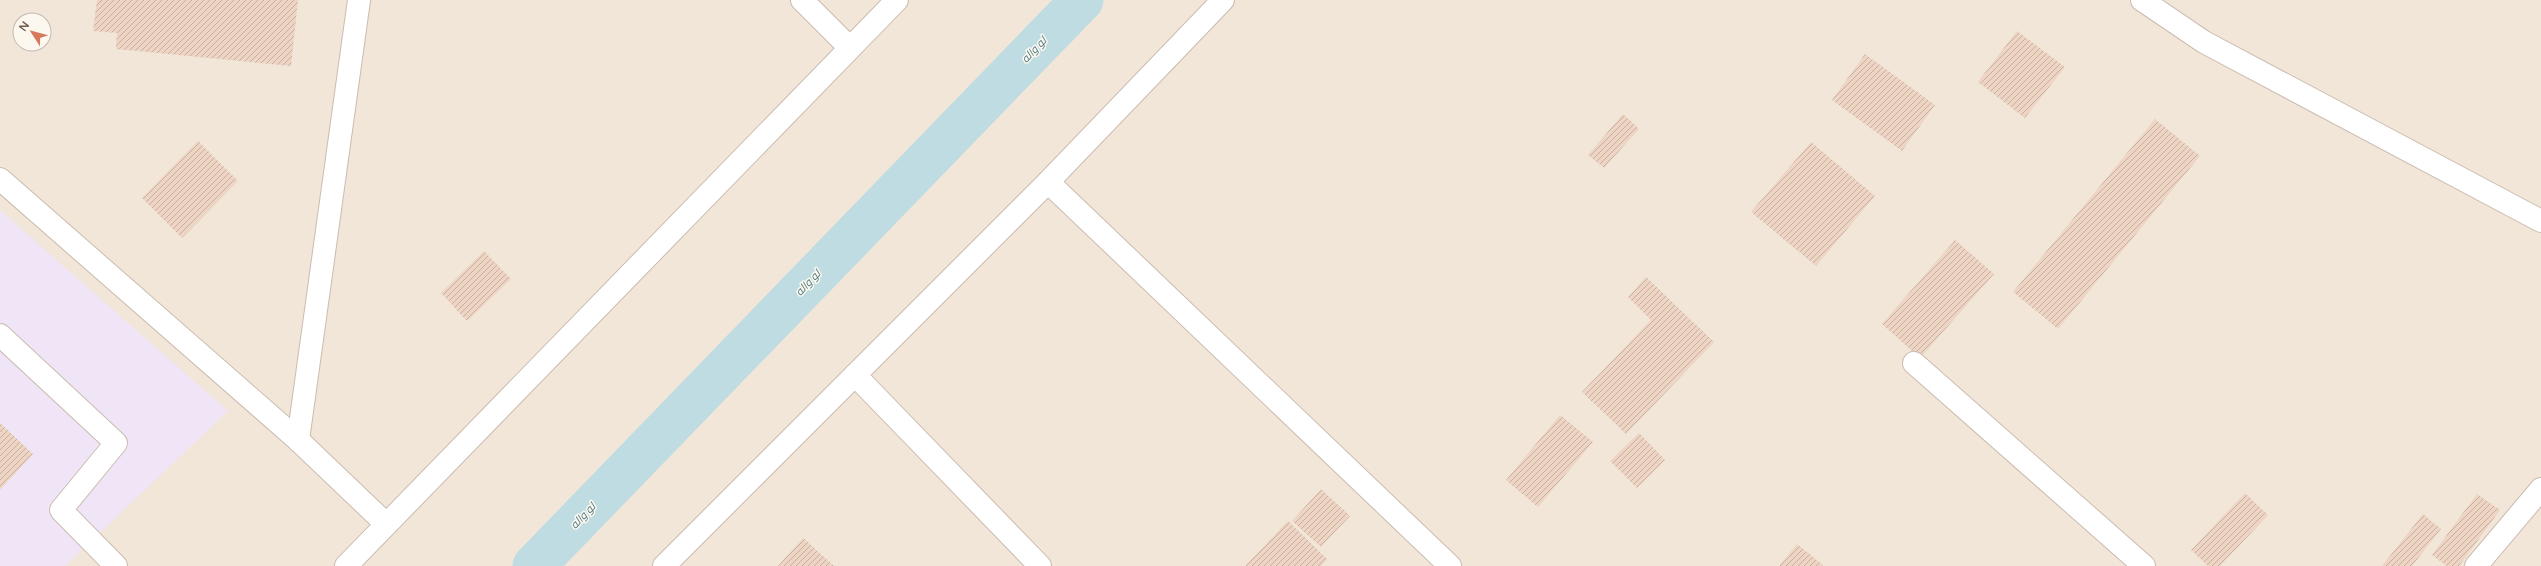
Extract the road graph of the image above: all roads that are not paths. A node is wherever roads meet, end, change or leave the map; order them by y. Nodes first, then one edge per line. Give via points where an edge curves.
1 (359, 0) edge
2 (802, 0) edge
3 (897, 0) edge
4 (1223, 0) edge
5 (2142, 0) edge
6 (850, 47) junction
7 (0, 179) edge
8 (1048, 182) junction
9 (2541, 220) edge
10 (0, 335) edge
11 (1914, 363) dead end
12 (855, 375) junction
13 (298, 440) junction
14 (2541, 489) edge
15 (386, 524) junction
16 (116, 566) edge
17 (346, 566) edge
18 (664, 566) edge
19 (1040, 566) edge
20 (1450, 566) edge
21 (2144, 566) edge
22 (2476, 566) edge

1 - 13 street
2 - 6 street
3 - 6 street
4 - 8 street
5 - 9 street via 2204,42
6 - 15 street
7 - 13 street
8 - 12 street
8 - 20 street
10 - 16 street via 116,443 61,510
11 - 21 street
12 - 18 street
12 - 19 street
13 - 15 street
14 - 22 street
15 - 17 street

